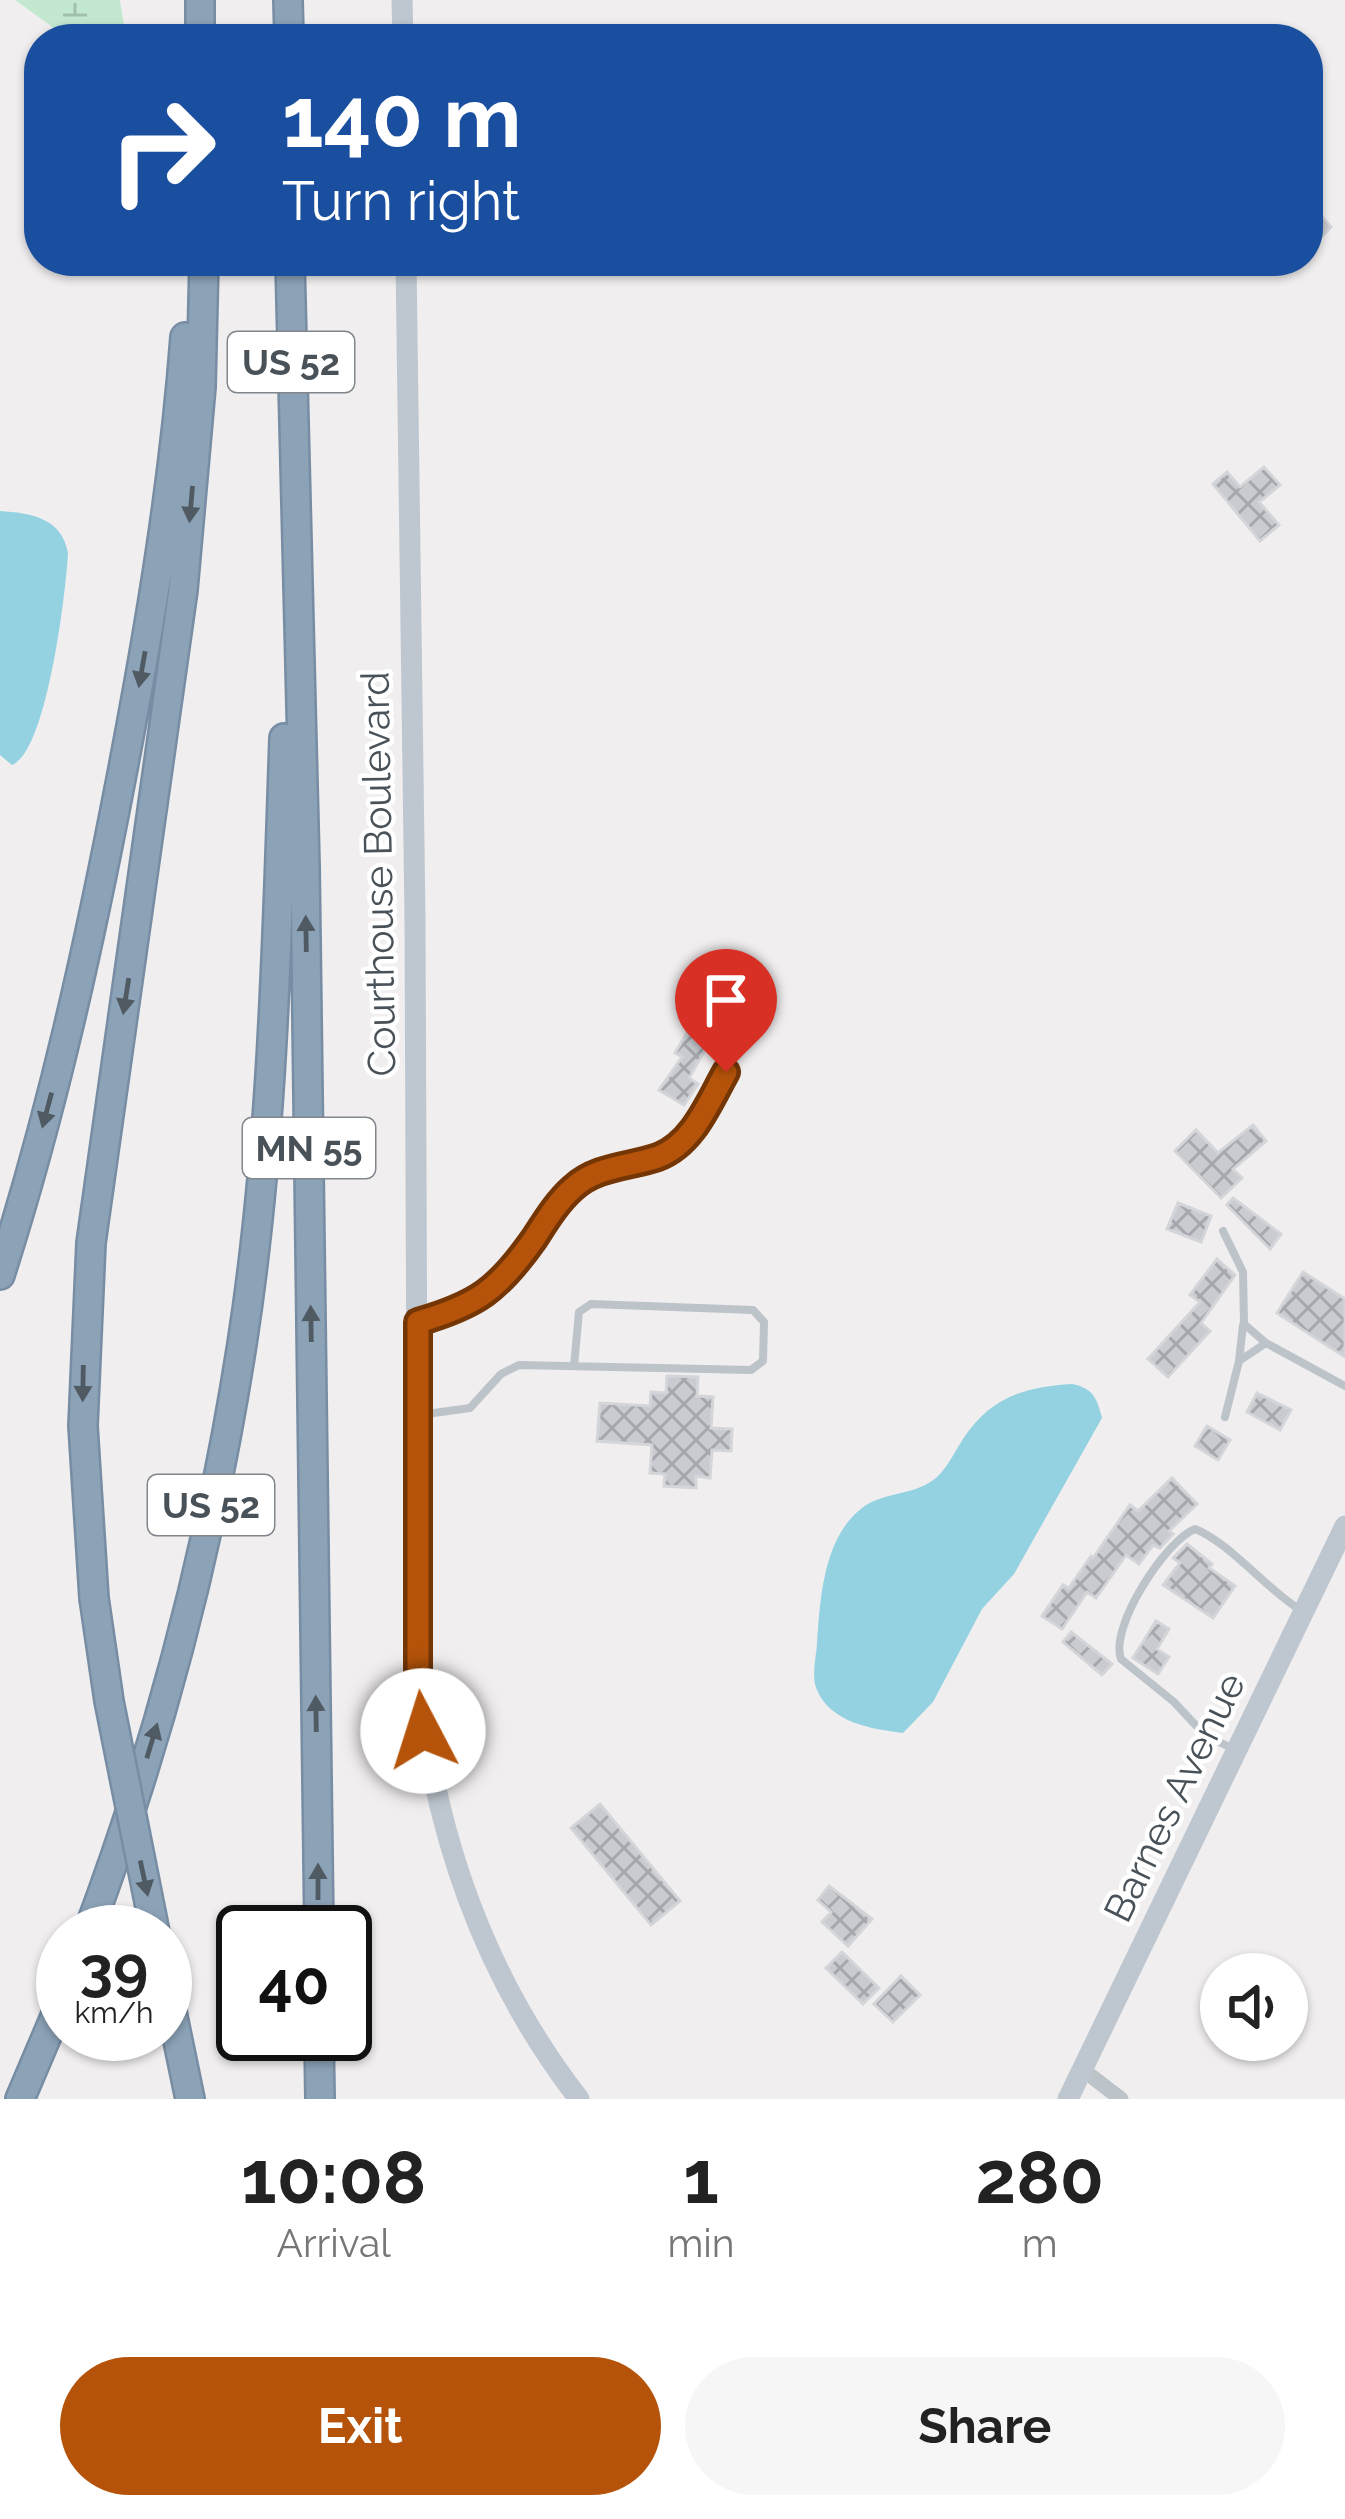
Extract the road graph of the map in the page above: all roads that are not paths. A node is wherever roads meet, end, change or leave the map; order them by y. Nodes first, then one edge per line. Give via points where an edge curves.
1 (189, 276) edge
2 (204, 276) edge
3 (290, 276) edge
4 (406, 276) edge
5 (293, 464) junction
6 (726, 1072) dead end
7 (1223, 1232) dead end
8 (0, 1275) edge
9 (418, 1322) junction
10 (1244, 1324) junction
11 (1266, 1343) junction
12 (1239, 1361) junction
13 (574, 1366) junction
14 (1345, 1386) edge
15 (418, 1415) junction
16 (1225, 1417) dead end
17 (1345, 1526) edge
18 (1303, 1612) junction
19 (1237, 1750) junction
20 (98, 1905) edge
21 (150, 1905) edge
22 (319, 1905) edge
23 (36, 2061) edge
24 (182, 2061) edge
25 (320, 2061) edge
26 (1082, 2069) junction
27 (20, 2099) edge
28 (190, 2099) edge
29 (320, 2099) edge
30 (579, 2099) edge
31 (1068, 2099) edge
32 (1121, 2099) edge

1 -> 8 highway, US 52 via 165,518 131,726 83,962
2 -> 21 highway, bridge via 183,590 91,1243 83,1426 94,1598
3 - 5 highway, US 52
4 - 9 street, Courthouse Boulevard
20 -> 5 highway, US 52 via 187,1615 242,1342 271,1064
22 -> 5 highway, MN 55
6 - 9 lane via 682,1142 585,1178 486,1294
7 - 10 lane via 1243,1272
9 - 15 street, Courthouse Boulevard
10 - 11 lane
10 - 12 lane
11 - 12 lane
11 - 14 lane
12 - 16 lane
13 - 13 lane via 751,1370 763,1361 764,1322 753,1310 591,1304 579,1312
13 - 15 lane via 519,1365 470,1408
15 - 30 street, Courthouse Boulevard via 418,1674 430,1772 478,1930
17 - 18 street, Barnes Avenue
18 - 19 street, Barnes Avenue
18 - 19 lane via 1195,1529 1172,1545 1127,1610 1121,1659 1195,1727
19 - 26 street, Barnes Avenue
23 - 27 highway
24 - 28 highway
25 - 29 highway
26 - 31 street, Barnes Avenue
26 - 32 street

